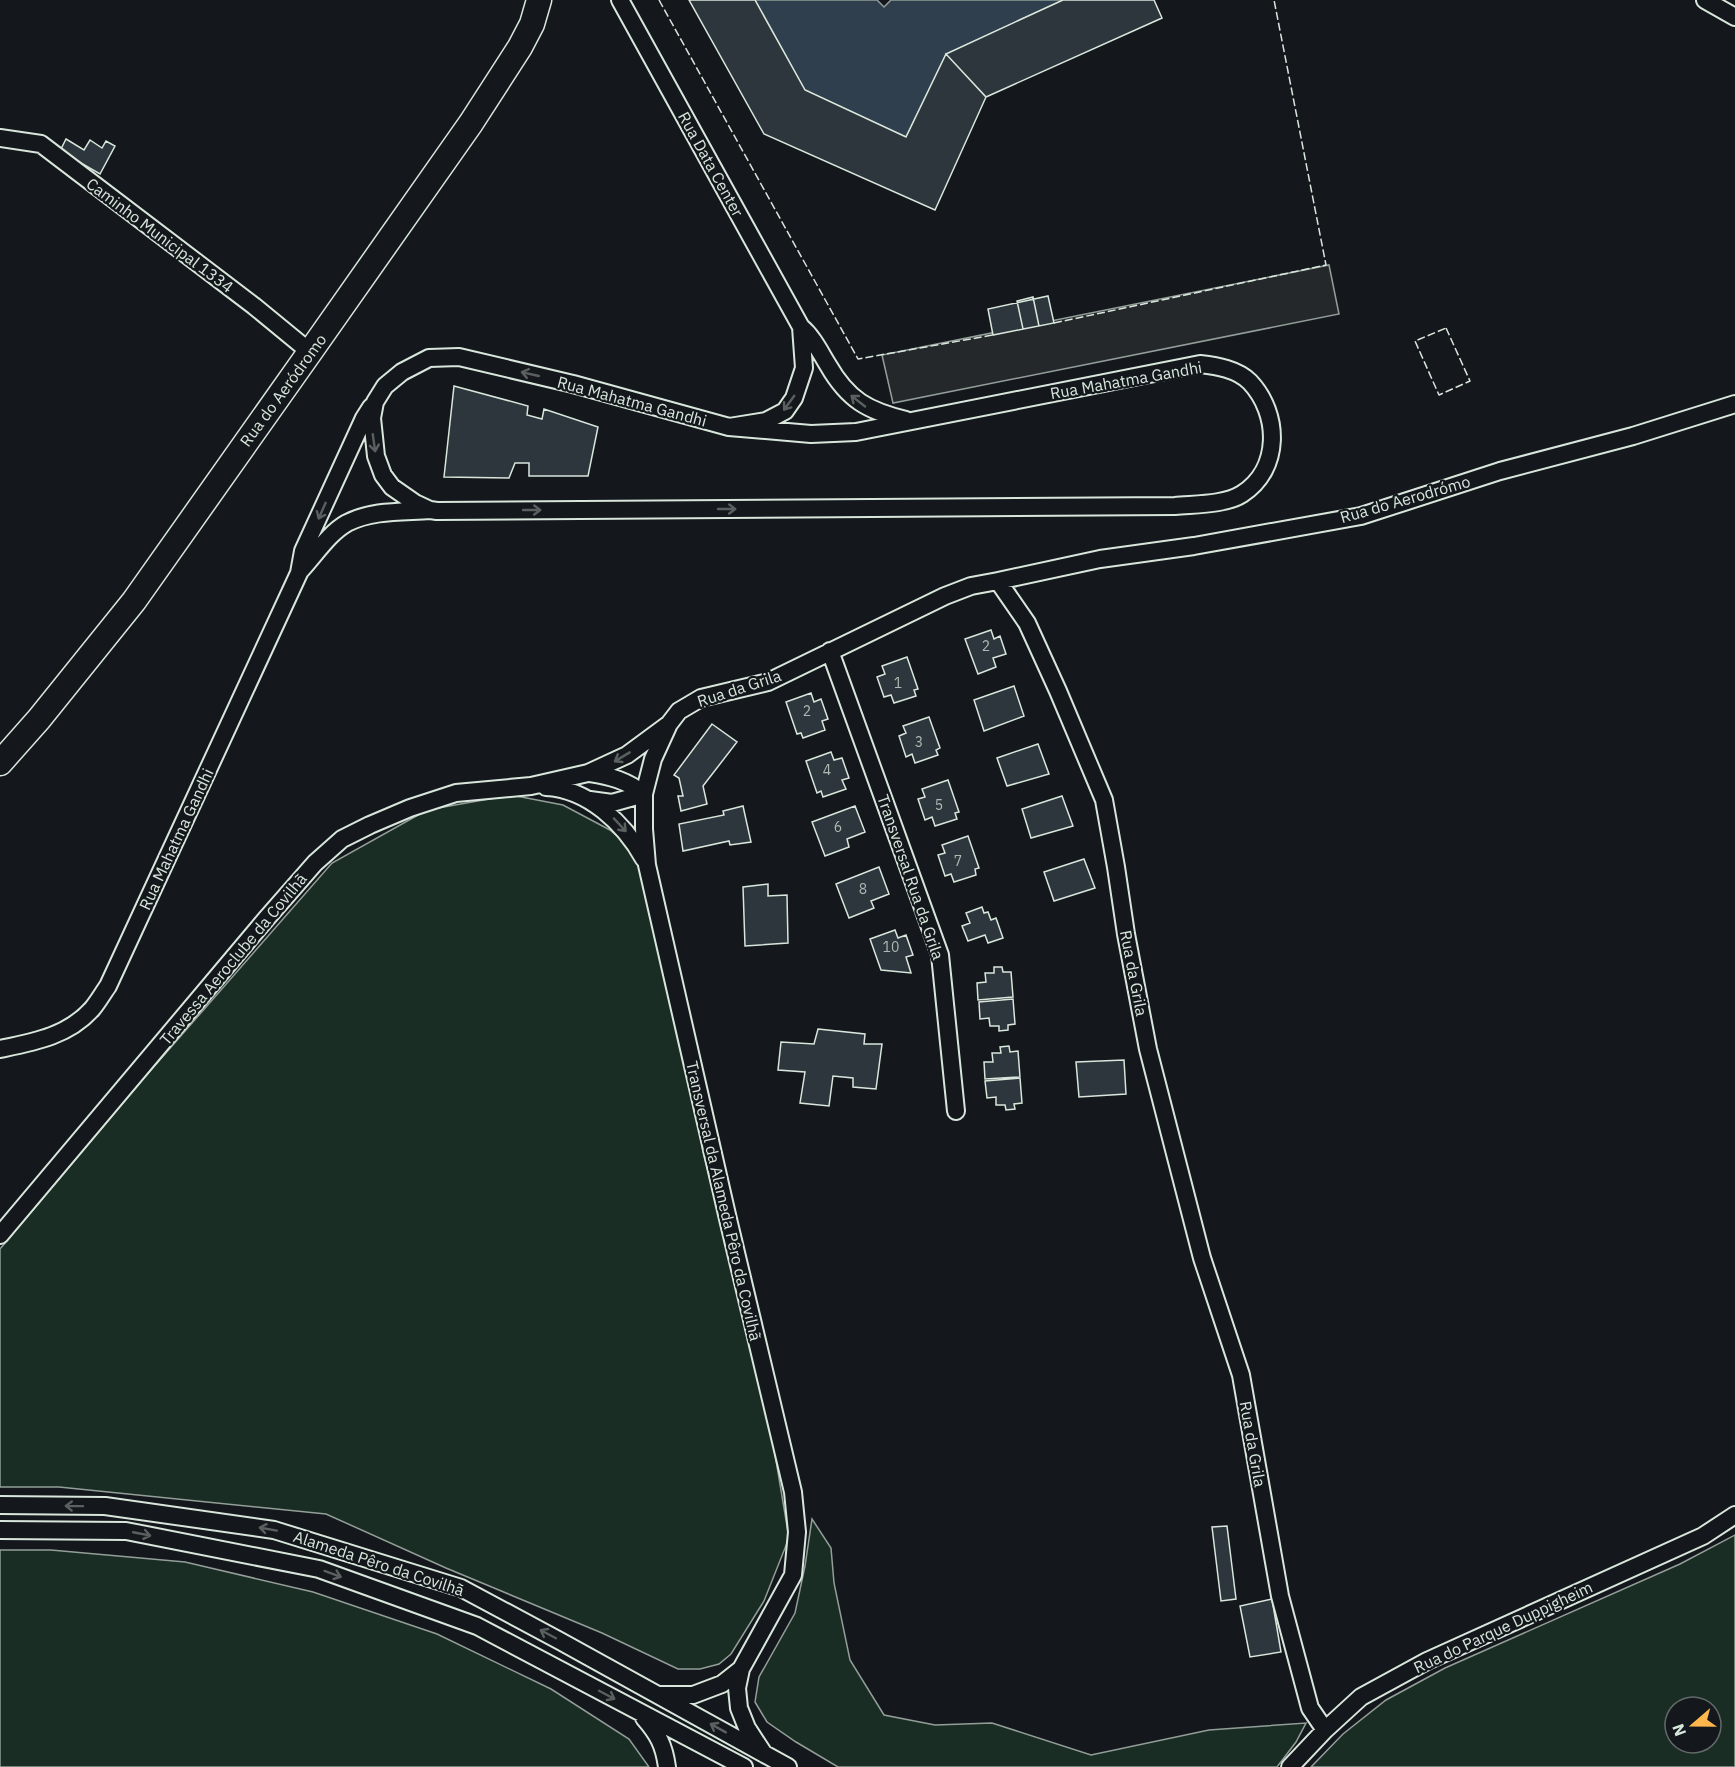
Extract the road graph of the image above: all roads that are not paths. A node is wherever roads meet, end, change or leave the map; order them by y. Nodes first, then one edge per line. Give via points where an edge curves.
1 (539, 0) edge
2 (620, 0) edge
3 (1705, 0) edge
4 (1735, 17) edge
5 (0, 138) edge
6 (801, 327) junction
7 (310, 352) junction
8 (375, 402) junction
9 (1735, 404) edge
10 (912, 421) junction
11 (729, 426) junction
12 (430, 510) junction
13 (299, 573) junction
14 (998, 581) junction
15 (830, 651) junction
16 (669, 724) junction
17 (0, 763) edge
18 (588, 773) junction
19 (531, 786) junction
20 (644, 794) junction
21 (587, 800) junction
22 (647, 865) junction
23 (0, 1049) edge
24 (956, 1111) dead end
25 (0, 1235) edge
26 (0, 1505) edge
27 (1735, 1515) edge
28 (0, 1530) edge
29 (741, 1669) junction
30 (658, 1695) junction
31 (639, 1711) junction
32 (1325, 1730) junction
33 (764, 1754) junction
34 (667, 1767) edge
35 (744, 1767) edge
36 (788, 1767) edge
37 (1290, 1767) edge

1 - 7 main road, Rua do Aeródromo via 520,47 477,114
2 - 6 street, Rua Data Center
3 - 4 street
5 - 7 street, Caminho Municipal 1334 via 41,144
10 -> 6 street, Rua Data Center via 882,414 853,398
6 -> 11 street, Rua Data Center via 804,369 794,398 784,411 766,421
7 - 17 main road, Rua do Aeródromo via 134,601
11 -> 8 street, Rua Mahatma Gandhi via 459,357 429,358 402,372 385,386
8 -> 12 street, Rua Mahatma Gandhi via 373,440 383,475 406,498
8 -> 13 street, Rua Mahatma Gandhi via 303,551
9 - 14 street, Rua do Aerodrómo via 1500,471 1361,516
10 - 11 street, Rua Mahatma Gandhi via 856,432 811,434
12 -> 10 street, Rua Mahatma Gandhi via 1218,502 1240,495 1259,481 1270,454 1273,428 1266,402 1249,381 1224,366 1200,364
12 - 13 street, Rua Mahatma Gandhi via 371,514 346,523
13 - 23 street, Rua Mahatma Gandhi via 108,986 92,1009 74,1025 37,1042
14 - 15 street, Rua da Grila via 945,596
14 - 32 street, Rua da Grila via 1027,623 1104,800 1148,1049 1202,1258 1240,1375 1280,1596 1310,1708
15 - 16 street, Rua da Grila via 768,682 701,698 679,711
15 - 24 street, Transversal Rua da Grila via 940,955
16 -> 18 street, Travessa Aeroclube da Covilhã via 627,755
16 - 20 street, Transversal da Alameda Pêro da Covilhã via 652,759
18 - 19 street, Travessa Aeroclube da Covilhã
18 - 20 street, Travessa Aeroclube da Covilhã via 612,776
19 - 21 street, Travessa Aeroclube da Covilhã via 560,788
19 - 25 street, Travessa Aeroclube da Covilhã via 456,793 410,808 342,839 287,895
20 - 21 street, Travessa Aeroclube da Covilhã via 612,803
20 - 22 street, Transversal da Alameda Pêro da Covilhã
21 -> 22 street, Travessa Aeroclube da Covilhã via 629,835
22 - 29 street, Transversal da Alameda Pêro da Covilhã via 793,1492 797,1532 793,1575
30 -> 26 street, Alameda Pêro da Covilhã via 461,1588 274,1530 105,1506
27 - 32 street, Rua do Parque Duppigheim via 1703,1536 1427,1661 1361,1697
28 -> 31 street, Alameda Pêro da Covilhã via 126,1531 319,1569 477,1626
29 - 30 street, Transversal da Alameda Pêro da Covilhã via 722,1684 693,1695
29 - 33 street, Transversal da Alameda Pêro da Covilhã via 737,1688 739,1708
33 -> 30 street, Alameda Pêro da Covilhã
31 - 34 street via 659,1735
31 - 35 street, Alameda Pêro da Covilhã
32 - 37 street, Rua do Parque Duppigheim
33 - 36 street, Alameda Pêro da Covilhã

